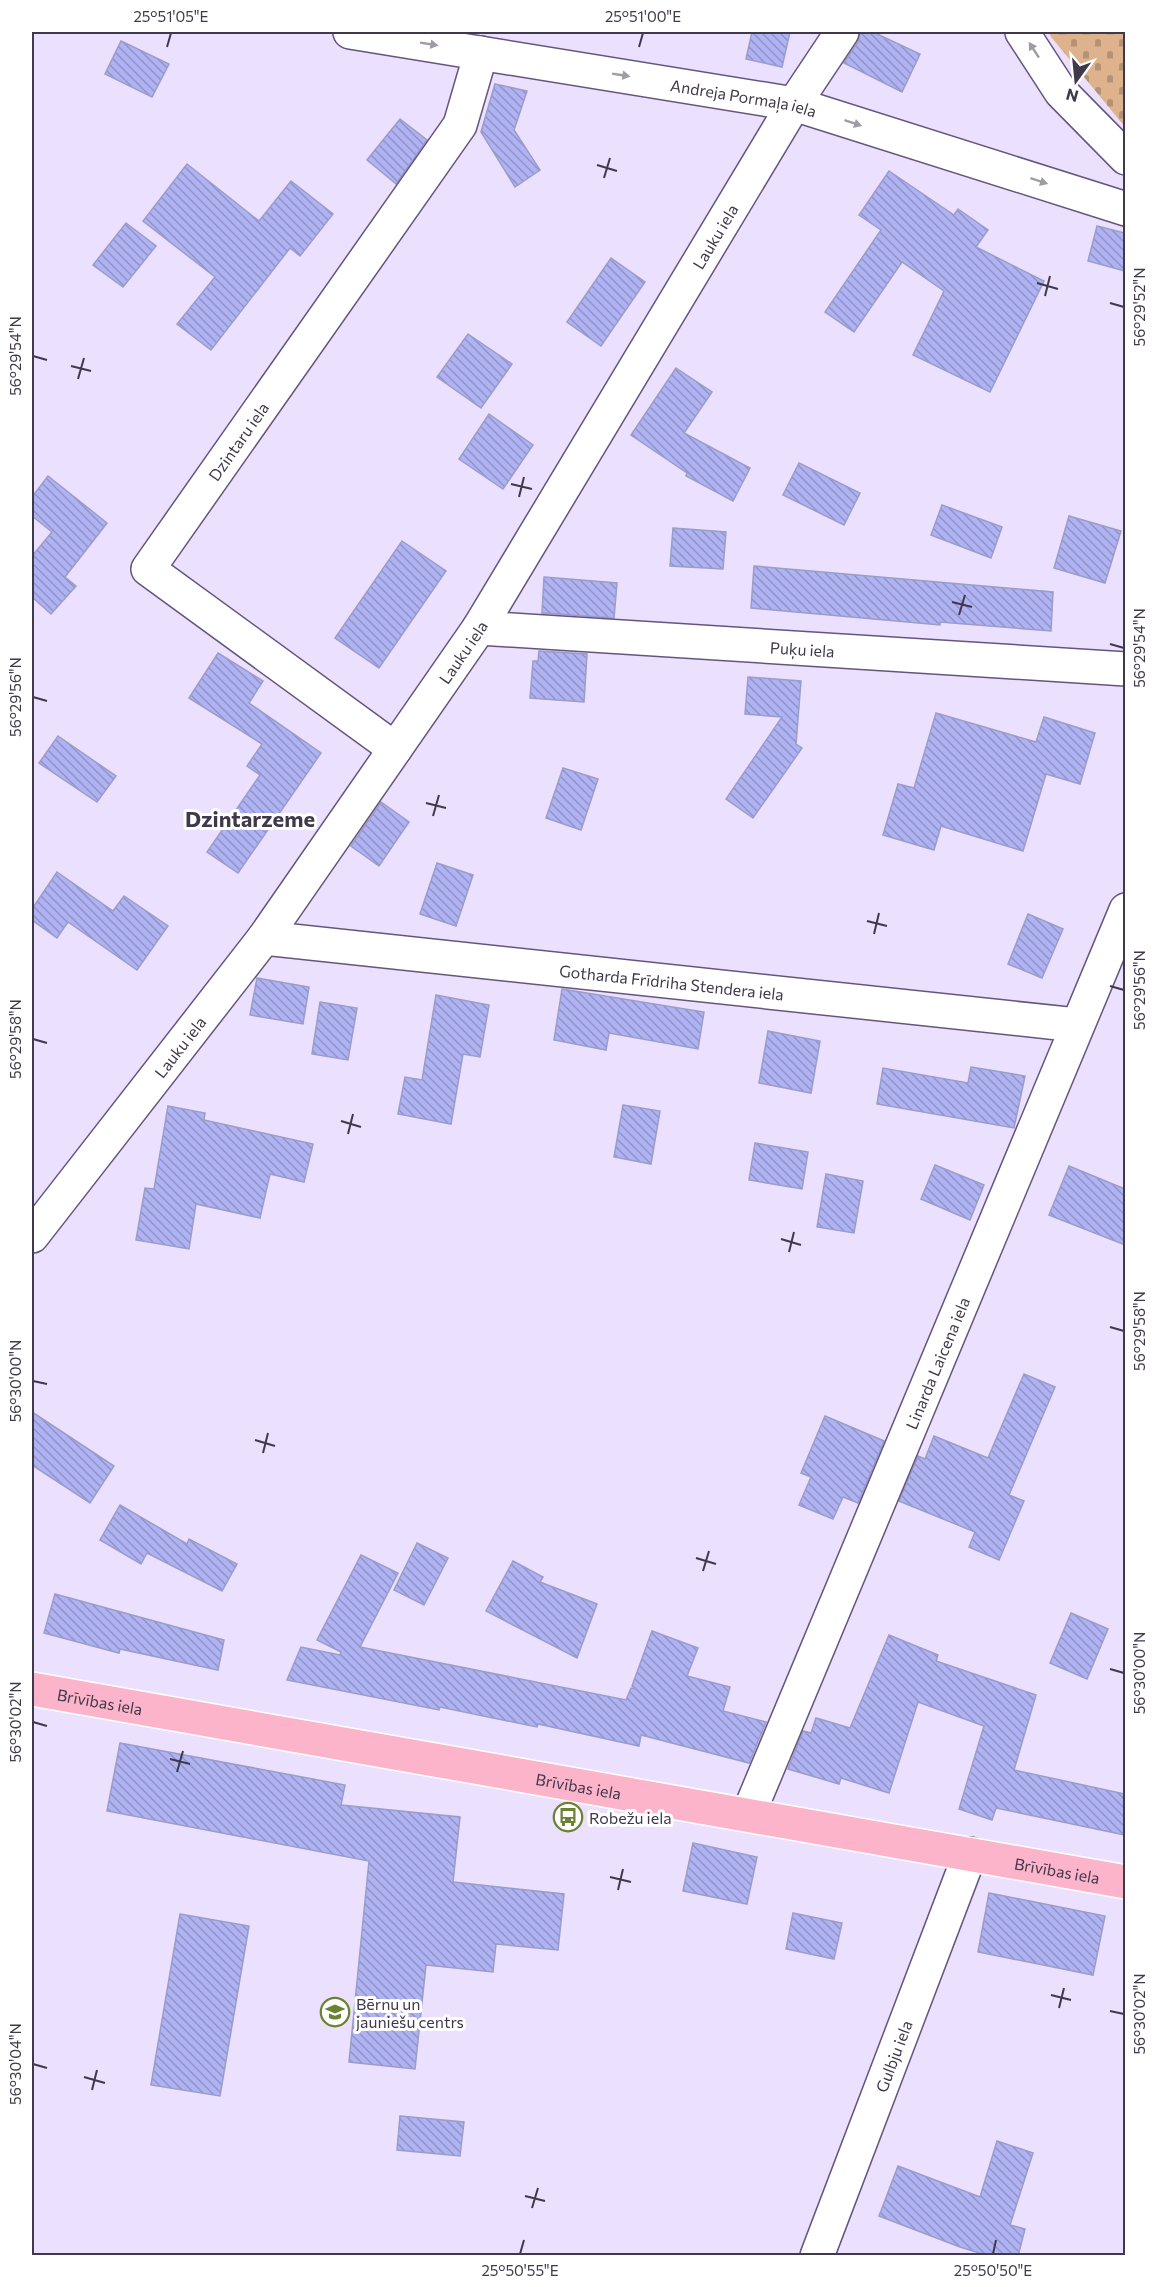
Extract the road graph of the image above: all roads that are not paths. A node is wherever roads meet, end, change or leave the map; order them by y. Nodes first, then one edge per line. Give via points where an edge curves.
1 (350, 32) edge
2 (842, 32) edge
3 (1022, 32) edge
4 (481, 53) junction
5 (794, 104) junction
6 (1125, 158) edge
7 (1125, 209) edge
8 (479, 628) junction
9 (1125, 669) edge
10 (395, 749) junction
11 (1125, 910) edge
12 (264, 938) junction
13 (1077, 1025) junction
14 (32, 1236) edge
15 (32, 1689) edge
16 (748, 1815) junction
17 (970, 1854) junction
18 (1125, 1882) edge
19 (817, 2256) edge

1 -> 4 street, Andreja Pormaļa iela
2 - 5 street, Lauku iela
6 -> 3 street via 1061,92
4 -> 5 street, Andreja Pormaļa iela
4 - 10 street, Dzintaru iela via 460,125 148,569
5 -> 7 street, Andreja Pormaļa iela
5 - 8 street, Lauku iela
8 - 9 street, Puķu iela
8 - 10 street, Lauku iela
10 - 12 street, Lauku iela
11 - 13 street, Linarda Laicena iela
12 - 13 street, Gotharda Frīdriha Stendera iela
12 - 14 street, Lauku iela
13 - 16 street, Linarda Laicena iela
15 - 16 main road, Brīvības iela
16 - 17 main road, Brīvības iela
17 - 18 main road, Brīvības iela
17 - 19 street, Gulbju iela

